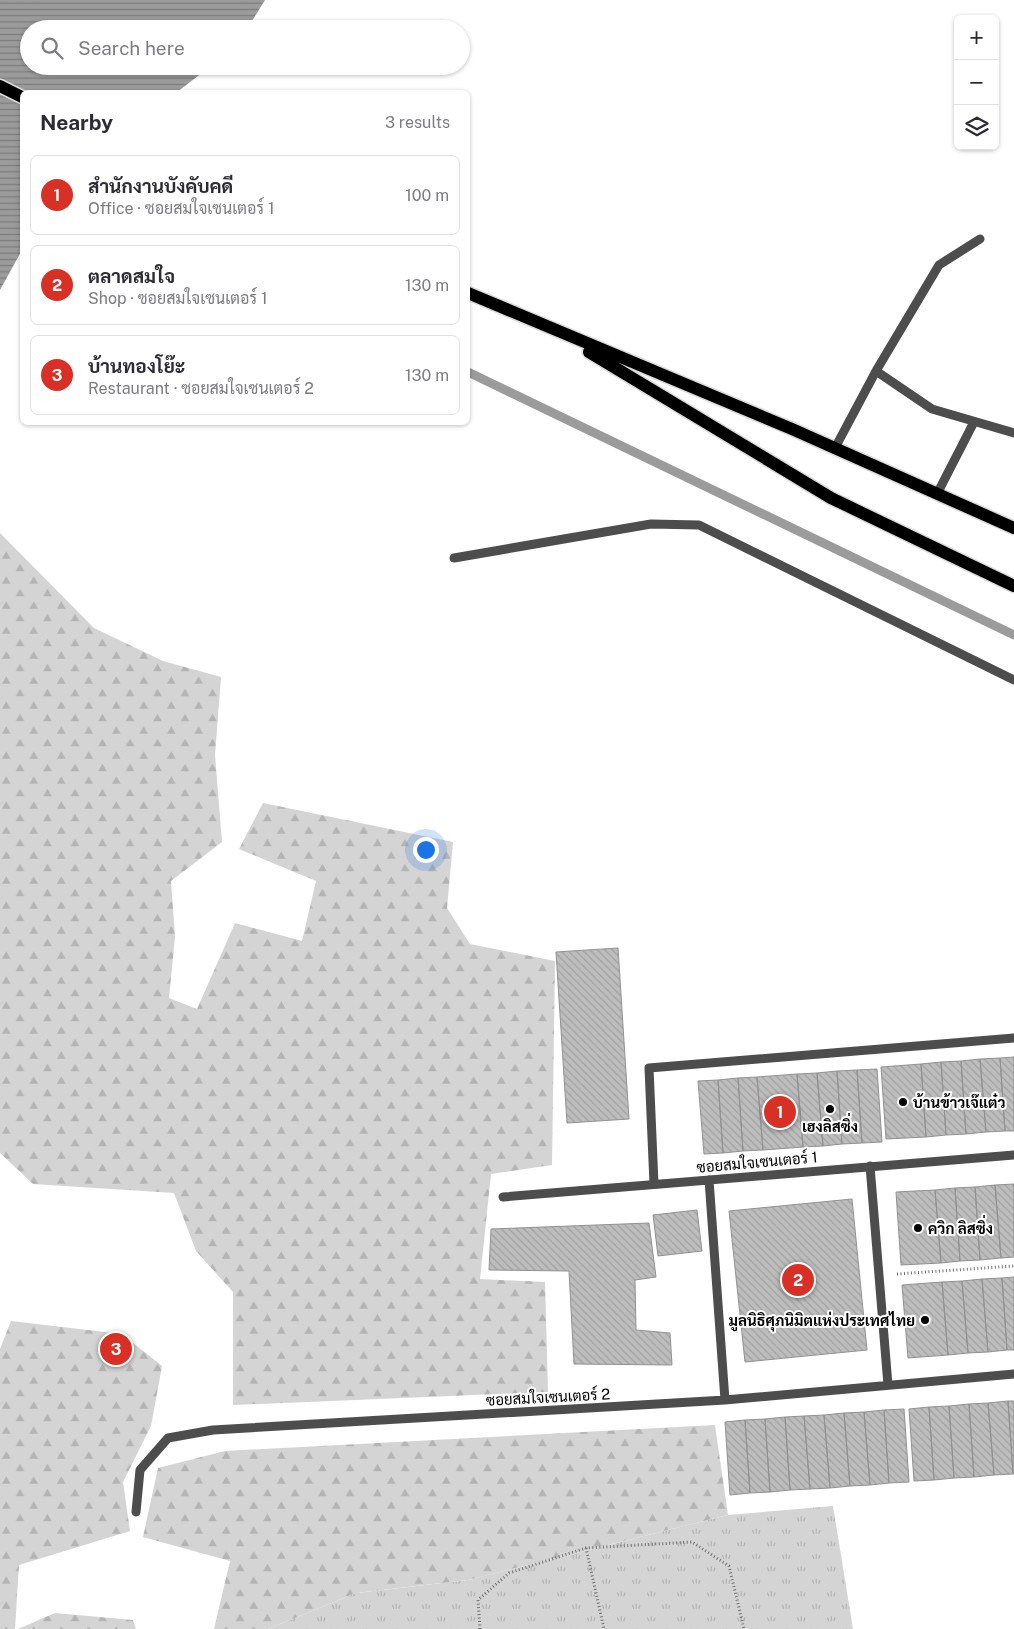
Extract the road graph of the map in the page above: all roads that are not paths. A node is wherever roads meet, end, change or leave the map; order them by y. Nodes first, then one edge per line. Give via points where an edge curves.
1 (0, 86) edge
2 (20, 96) edge
3 (980, 239) dead end
4 (470, 294) edge
5 (552, 330) junction
6 (876, 370) junction
7 (974, 422) junction
8 (1014, 433) edge
9 (835, 448) junction
10 (937, 494) junction
11 (1014, 528) edge
12 (454, 558) dead end
13 (1014, 586) edge
14 (1014, 680) edge
15 (1014, 1038) edge
16 (1014, 1154) edge
17 (870, 1166) junction
18 (709, 1180) junction
19 (654, 1184) junction
20 (503, 1196) dead end
21 (1014, 1374) edge
22 (888, 1385) junction
23 (725, 1400) junction
24 (136, 1512) dead end

1 - 2 main road
3 - 6 street via 939,266
4 - 5 main road
5 - 9 main road
5 - 13 main road via 831,498
6 - 7 street via 932,409
6 - 9 street
7 - 8 street
7 - 10 street
9 - 10 main road
10 - 11 main road
12 - 14 street via 651,524 699,525
15 - 19 street via 649,1068
16 - 17 street, ซอยสมใจเซนเตอร์ 1
17 - 18 street, ซอยสมใจเซนเตอร์ 1
17 - 22 street
18 - 19 street, ซอยสมใจเซนเตอร์ 1
18 - 23 street
19 - 20 street, ซอยสมใจเซนเตอร์ 1
21 - 22 street, ซอยสมใจเซนเตอร์ 2
22 - 23 street, ซอยสมใจเซนเตอร์ 2
23 - 24 street, ซอยสมใจเซนเตอร์ 2 via 213,1430 168,1438 140,1470

